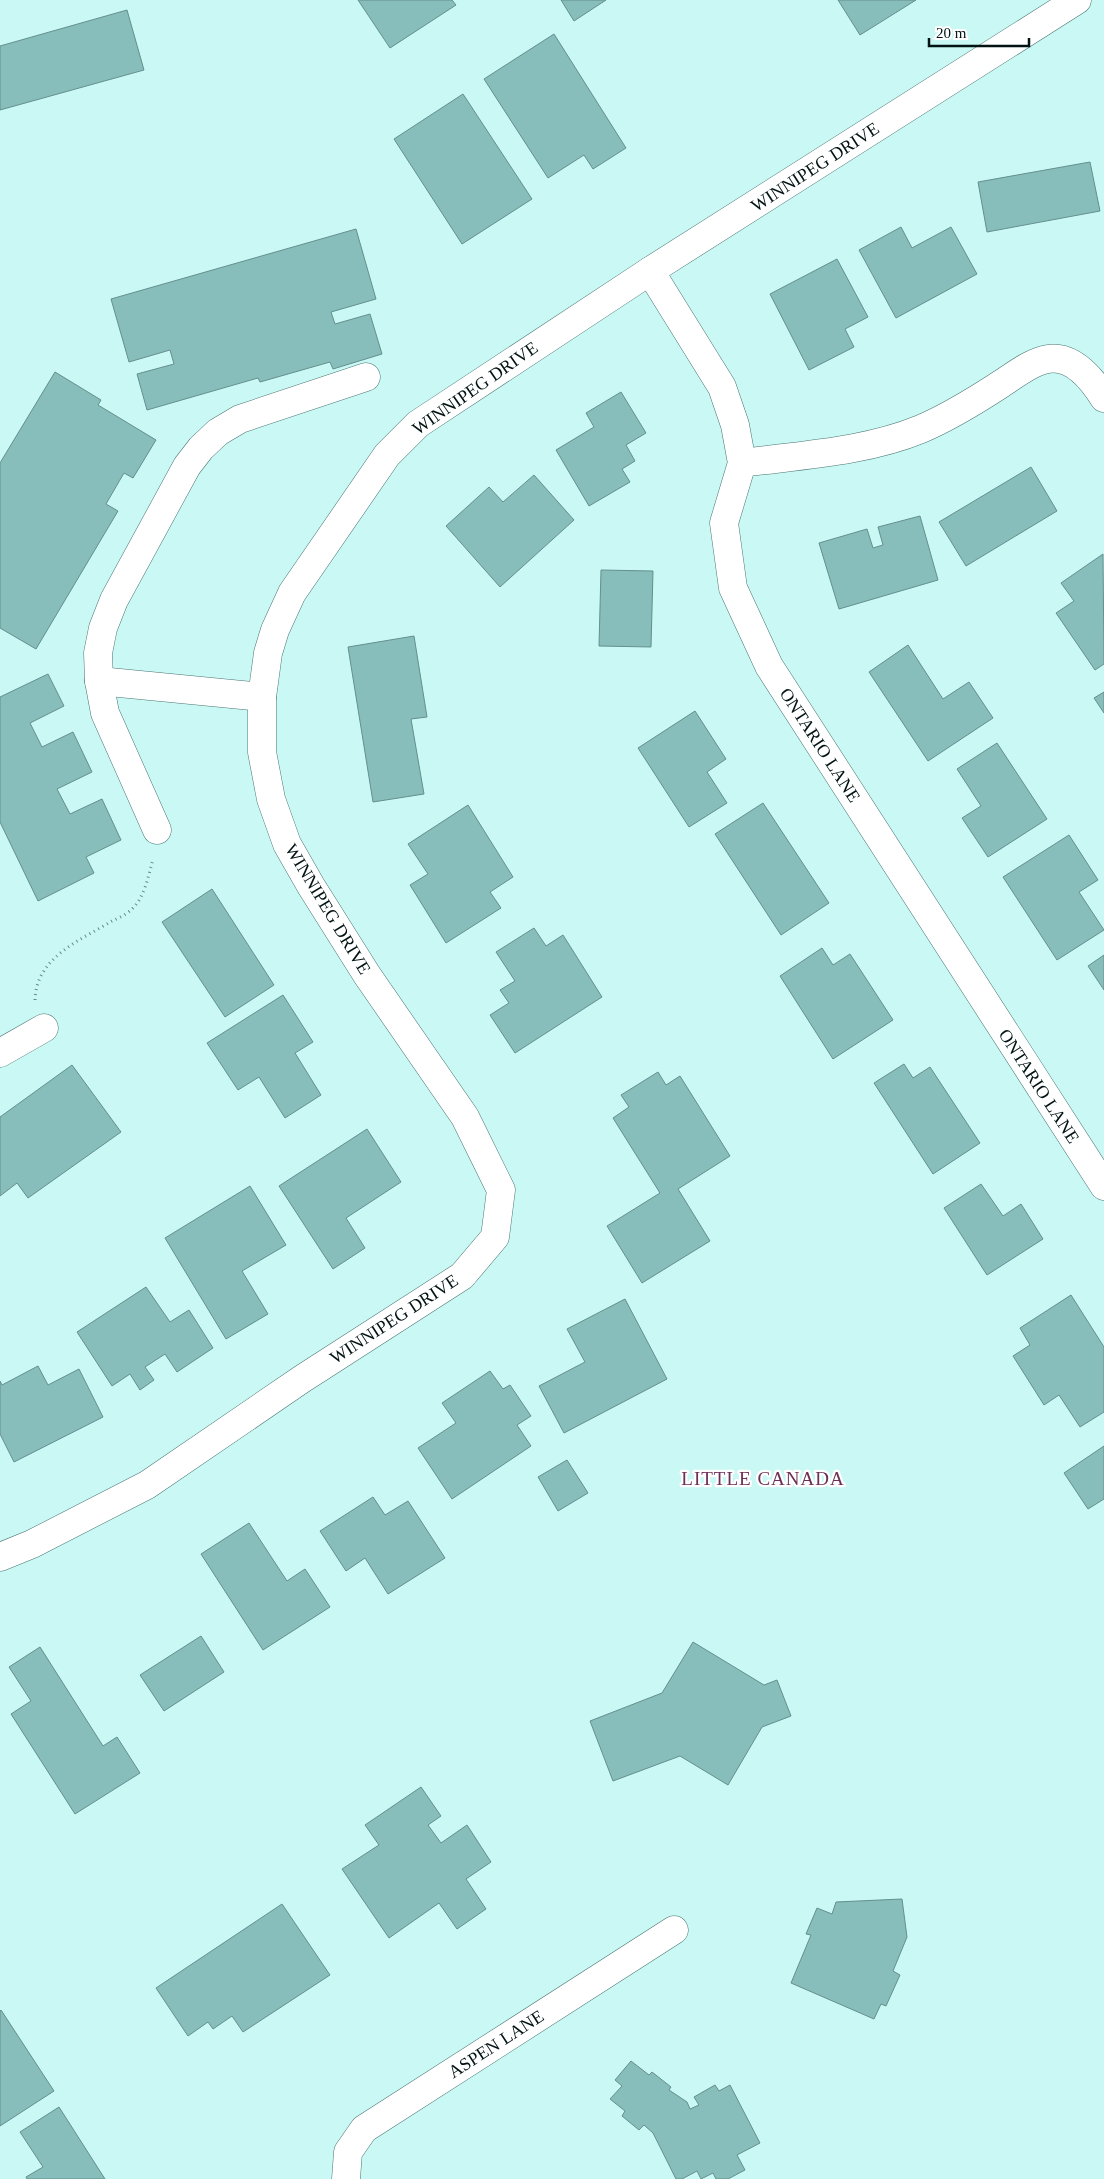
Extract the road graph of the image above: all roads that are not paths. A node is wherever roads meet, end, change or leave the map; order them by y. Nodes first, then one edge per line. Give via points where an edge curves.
1 (1071, 1) edge
2 (650, 271) junction
3 (366, 377) dead end
4 (1104, 398) edge
5 (742, 463) junction
6 (99, 681) junction
7 (262, 697) junction
8 (157, 830) road end
9 (44, 1028) road end
10 (0, 1053) edge
11 (1104, 1186) edge
12 (0, 1557) edge
13 (674, 1930) dead end
14 (346, 2179) edge

1 - 2 street, WINNIPEG DRIVE
2 - 5 street, ONTARIO LANE via 722,387 736,425
2 - 7 street, WINNIPEG DRIVE via 418,424 387,455 292,593 268,653
3 - 6 street via 240,419 218,432 201,448 187,466 114,600 98,653
4 - 5 street via 1082,370 1065,360 1048,360 1029,367 954,414 886,441
5 - 11 street, ONTARIO LANE via 724,523 733,588 769,666
6 - 7 street
6 - 8 street via 106,713
7 - 12 street, WINNIPEG DRIVE via 262,752 271,799 287,844 368,975 464,1117 500,1190 495,1238 462,1276 302,1379 147,1485
9 - 10 street
13 - 14 street, ASPEN LANE via 364,2129 348,2152

